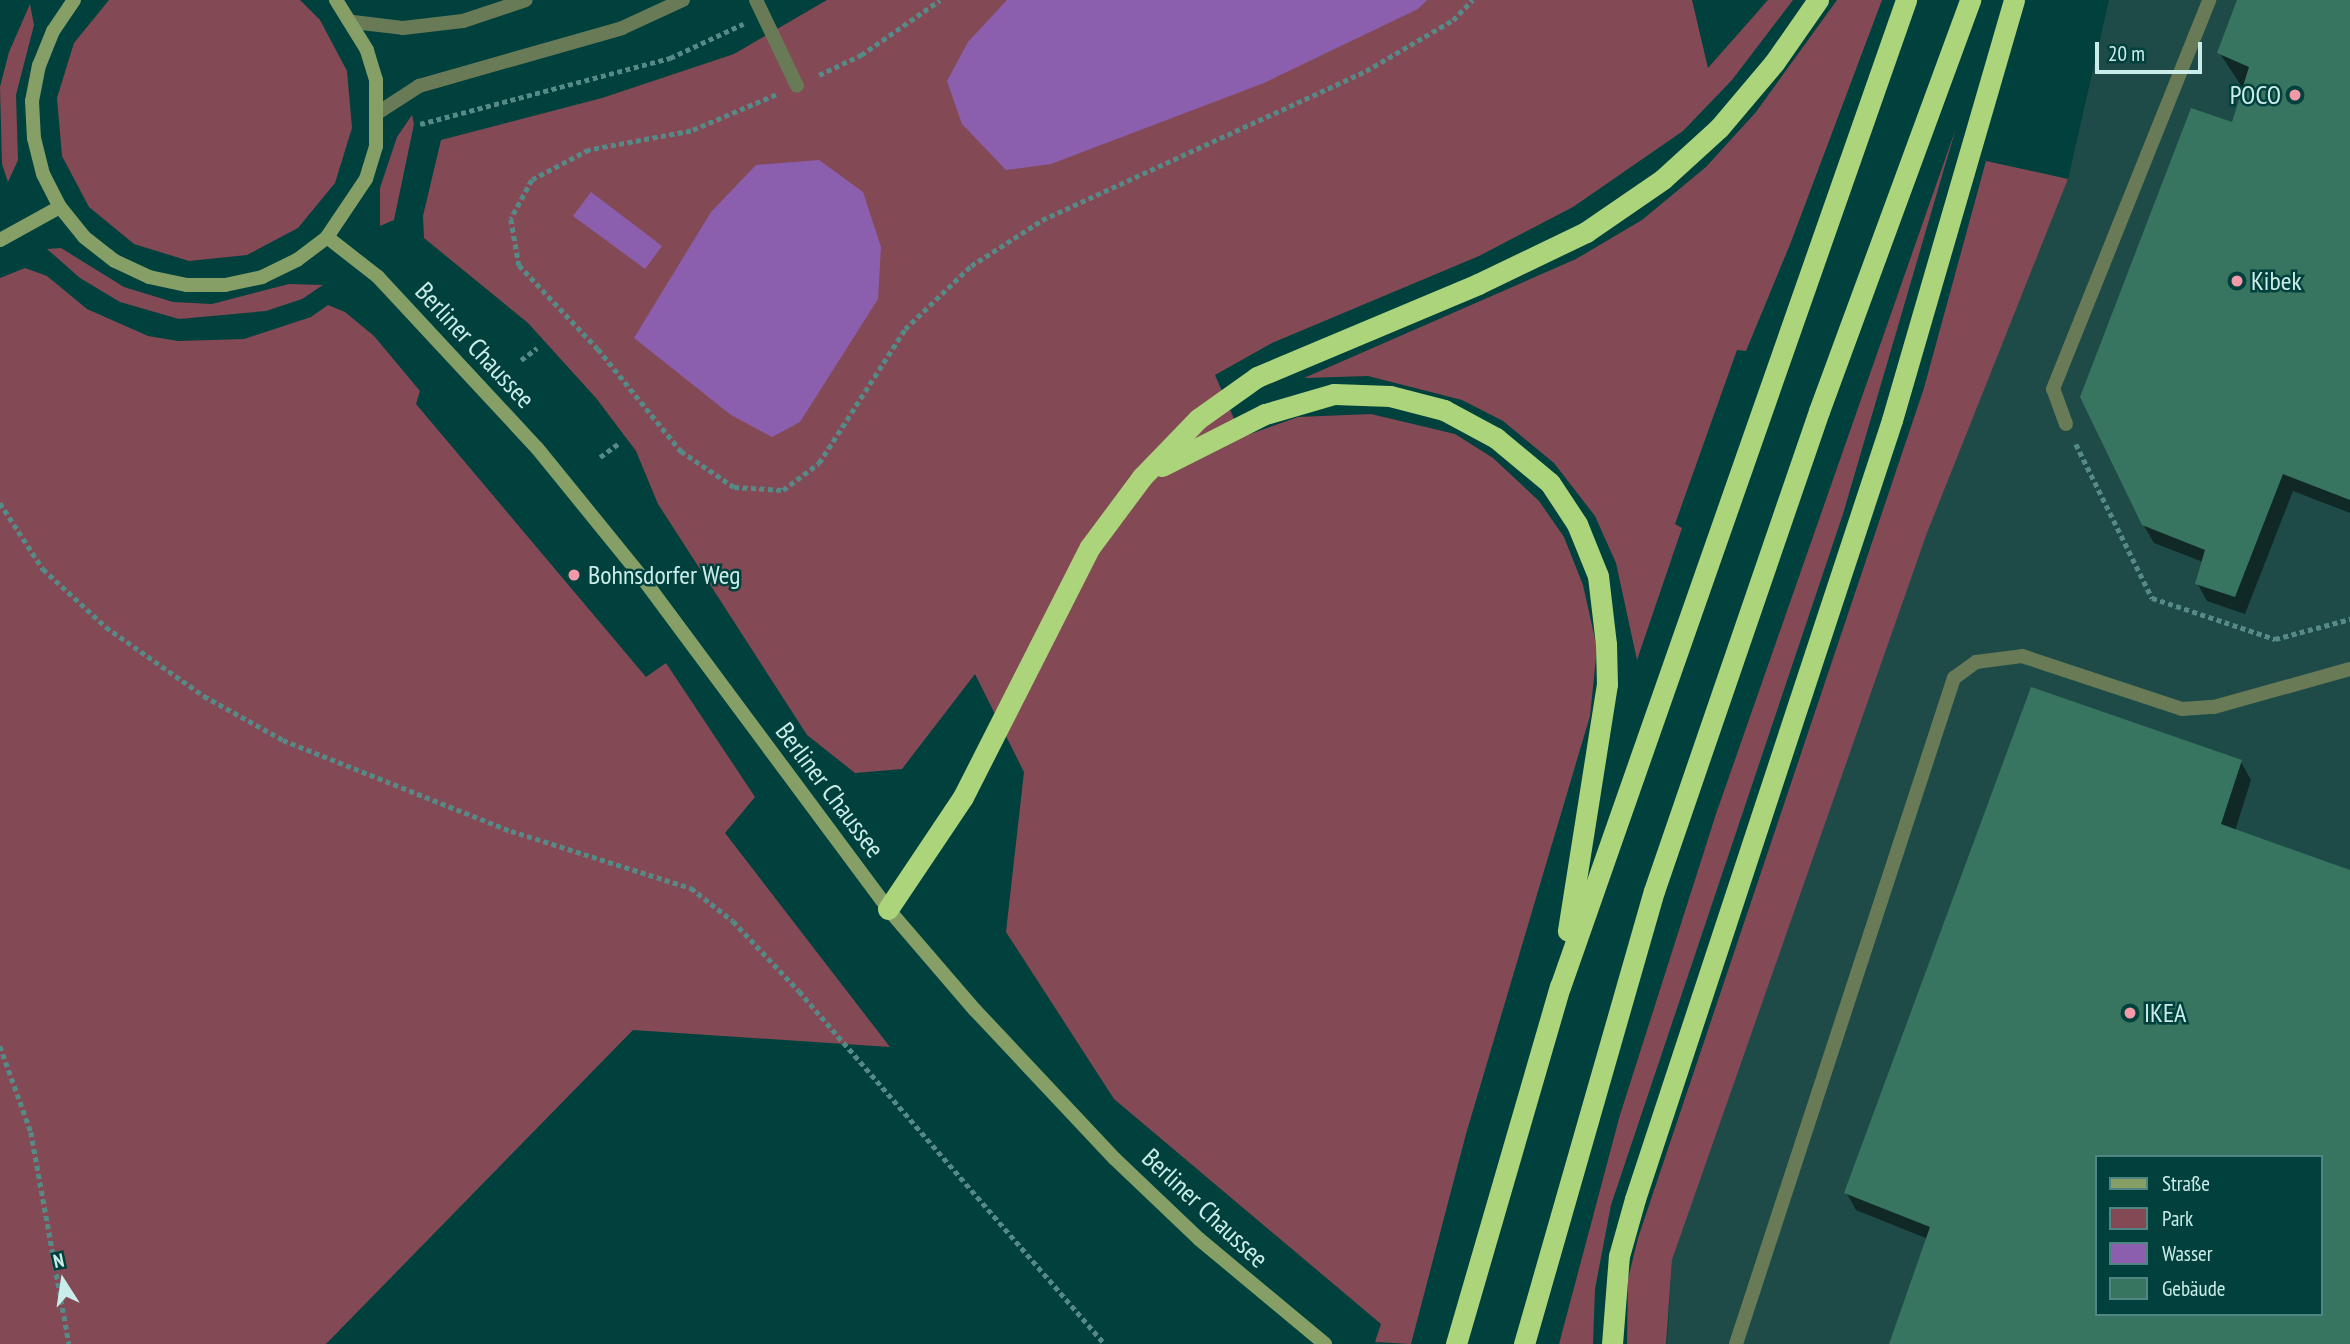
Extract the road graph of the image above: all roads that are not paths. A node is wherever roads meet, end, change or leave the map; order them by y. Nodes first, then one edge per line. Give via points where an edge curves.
1 (74, 0) edge
2 (336, 0) edge
3 (526, 0) edge
4 (683, 0) edge
5 (756, 0) edge
6 (1818, 0) edge
7 (1906, 0) edge
8 (1970, 0) edge
9 (2014, 0) edge
10 (2209, 0) edge
11 (353, 22) junction
12 (797, 86) road end
13 (379, 112) junction
14 (60, 208) junction
15 (327, 237) junction
16 (0, 240) edge
17 (2066, 424) road end
18 (1142, 477) junction
19 (2350, 669) edge
20 (888, 909) junction
21 (1560, 987) junction
22 (1325, 1344) edge
23 (1455, 1344) edge
24 (1524, 1344) edge
25 (1612, 1344) edge
26 (1736, 1344) edge

1 - 14 street via 44,53 32,101 34,138 43,174
2 - 11 street
3 - 11 street via 463,21 403,29
4 - 13 street via 622,28 419,86
5 - 12 street
6 - 18 highway via 1774,63 1719,128 1663,179 1587,232 1478,284 1257,377 1198,419
7 - 21 highway
8 - 24 highway via 1819,411 1654,891
9 - 25 highway via 1892,420 1634,1199 1619,1256
10 - 17 street via 2053,389
11 - 13 street via 367,50
13 - 15 street via 366,179
14 - 15 street via 84,237 115,261 149,277 187,285 225,285 262,276 297,260
14 - 16 street
15 - 20 street, Berliner Chaussee via 378,277 537,448 641,576
18 - 20 highway via 1090,547 962,797
18 - 21 highway via 1265,414 1334,394 1390,396 1444,410 1496,438 1550,483 1577,524 1598,576 1607,684
19 - 26 street via 2214,708 2182,709 2022,656 1976,662 1954,678
20 - 22 street, Berliner Chaussee via 1115,1159 1199,1239
21 - 23 highway

